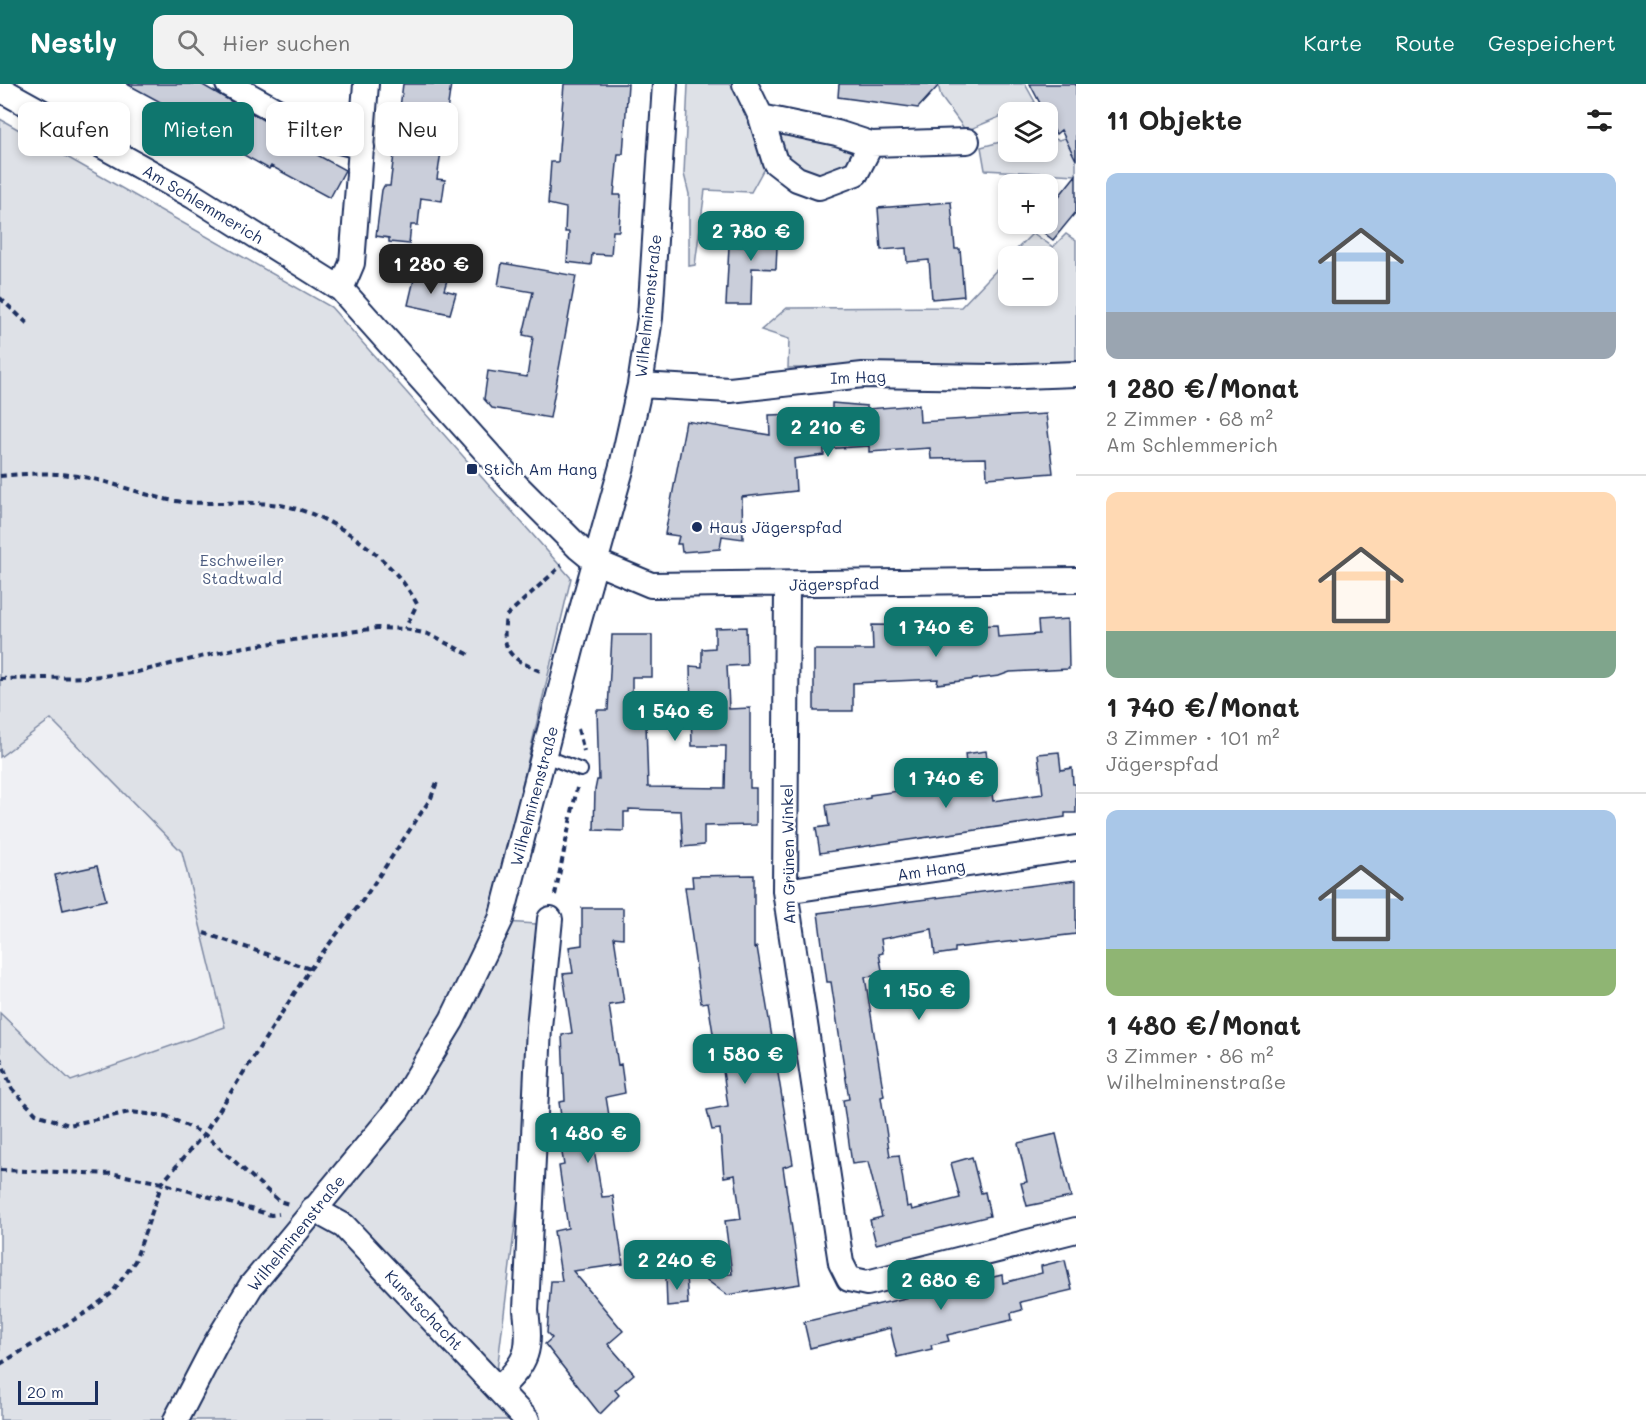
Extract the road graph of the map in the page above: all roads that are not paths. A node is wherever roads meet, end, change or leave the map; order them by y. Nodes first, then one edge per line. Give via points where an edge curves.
1 (228, 84) edge
2 (366, 84) edge
3 (665, 84) edge
4 (745, 84) edge
5 (0, 89) edge
6 (266, 105) edge
7 (364, 116) edge
8 (761, 117) junction
9 (967, 141) dead end
10 (871, 144) junction
11 (361, 156) edge
12 (341, 289) junction
13 (1076, 374) edge
14 (640, 385) junction
15 (587, 555) junction
16 (1076, 580) edge
17 (787, 585) junction
18 (545, 756) junction
19 (581, 770) road end
20 (1076, 848) edge
21 (785, 891) junction
22 (550, 919) road end
23 (314, 1209) junction
24 (1076, 1230) edge
25 (499, 1389) junction
26 (176, 1420) edge
27 (527, 1420) edge

1 - 6 street
2 - 7 street
3 - 14 street, Wilhelminenstraße via 653,284
4 - 8 street
5 - 12 street, Am Schlemmerich via 193,196
8 - 10 street
8 - 10 street via 775,162 797,179 819,187 856,173
9 - 10 street
11 - 12 street via 352,263
12 - 15 street, Am Schlemmerich via 516,483
13 - 14 street, Im Hag via 862,375 730,390
14 - 15 street, Wilhelminenstraße
15 - 17 street, Jägerspfad via 651,585
15 - 18 street, Wilhelminenstraße via 565,680
16 - 17 street, Jägerspfad
17 - 21 street, Am Grünen Winkel
18 - 19 lane
18 - 23 street, Wilhelminenstraße via 501,919 452,1020 398,1109
20 - 21 street, Am Hang
21 - 24 street, Am Grünen Winkel via 841,1263 849,1279 867,1283
22 - 25 street via 539,1027 527,1355 520,1369
23 - 25 street, Kunstschacht via 344,1226
23 - 26 street, Wilhelminenstraße via 251,1286
25 - 27 street, Kunstschacht

